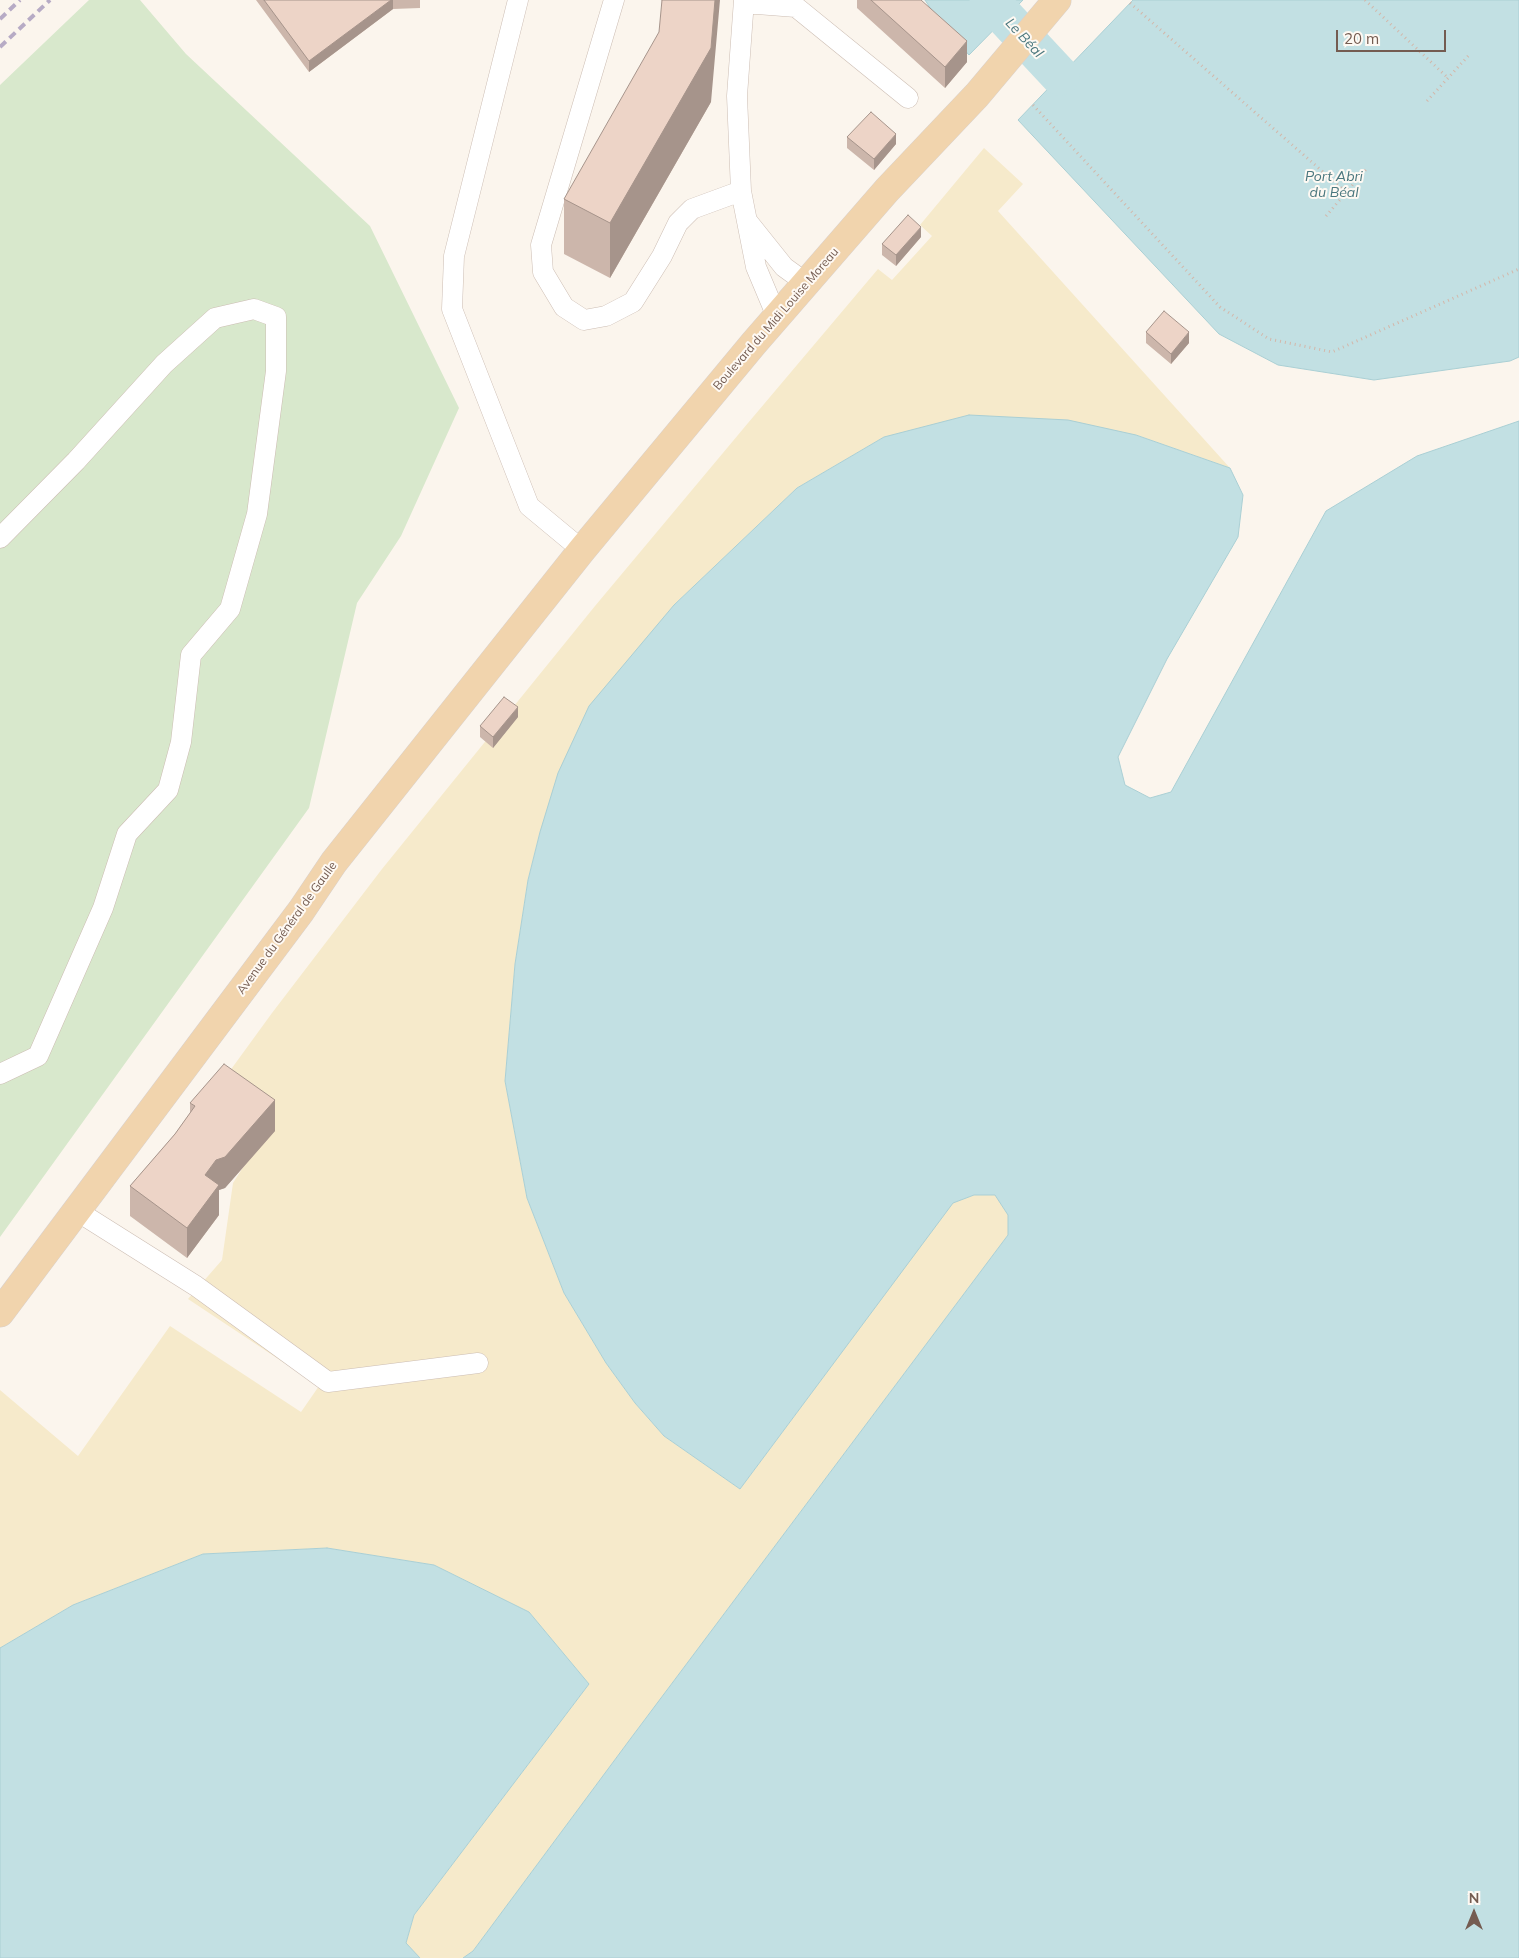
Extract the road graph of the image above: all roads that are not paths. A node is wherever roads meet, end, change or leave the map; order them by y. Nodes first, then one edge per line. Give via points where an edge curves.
1 (518, 0) edge
2 (614, 0) edge
3 (1057, 0) edge
4 (744, 2) edge
5 (908, 98) dead end
6 (741, 191) junction
7 (747, 221) junction
8 (806, 284) junction
9 (777, 317) junction
10 (0, 538) edge
11 (582, 550) junction
12 (0, 1074) edge
13 (77, 1211) junction
14 (0, 1313) edge
15 (478, 1363) dead end

1 - 11 lane via 454,256 452,309 529,506
2 - 6 lane via 541,245 543,272 564,307 584,320 606,316 633,302 678,223 692,209
3 - 8 main road, Boulevard du Midi Louise Moreau via 977,95 887,190
4 - 5 lane via 796,7
4 - 6 lane via 737,96
6 - 7 lane
7 - 8 lane via 784,267
7 - 9 lane via 756,267
8 - 9 main road, Boulevard du Midi Louise Moreau
9 - 11 main road, Boulevard du Midi Louise Moreau
10 - 12 lane via 164,364 215,318 254,309 276,317 276,371 257,514 230,609 191,656 181,742 168,790 127,834 103,908 38,1056
11 - 13 main road, Avenue du Général de Gaulle via 334,862
13 - 14 main road, Avenue du Général de Gaulle
13 - 15 lane via 196,1286 328,1382

